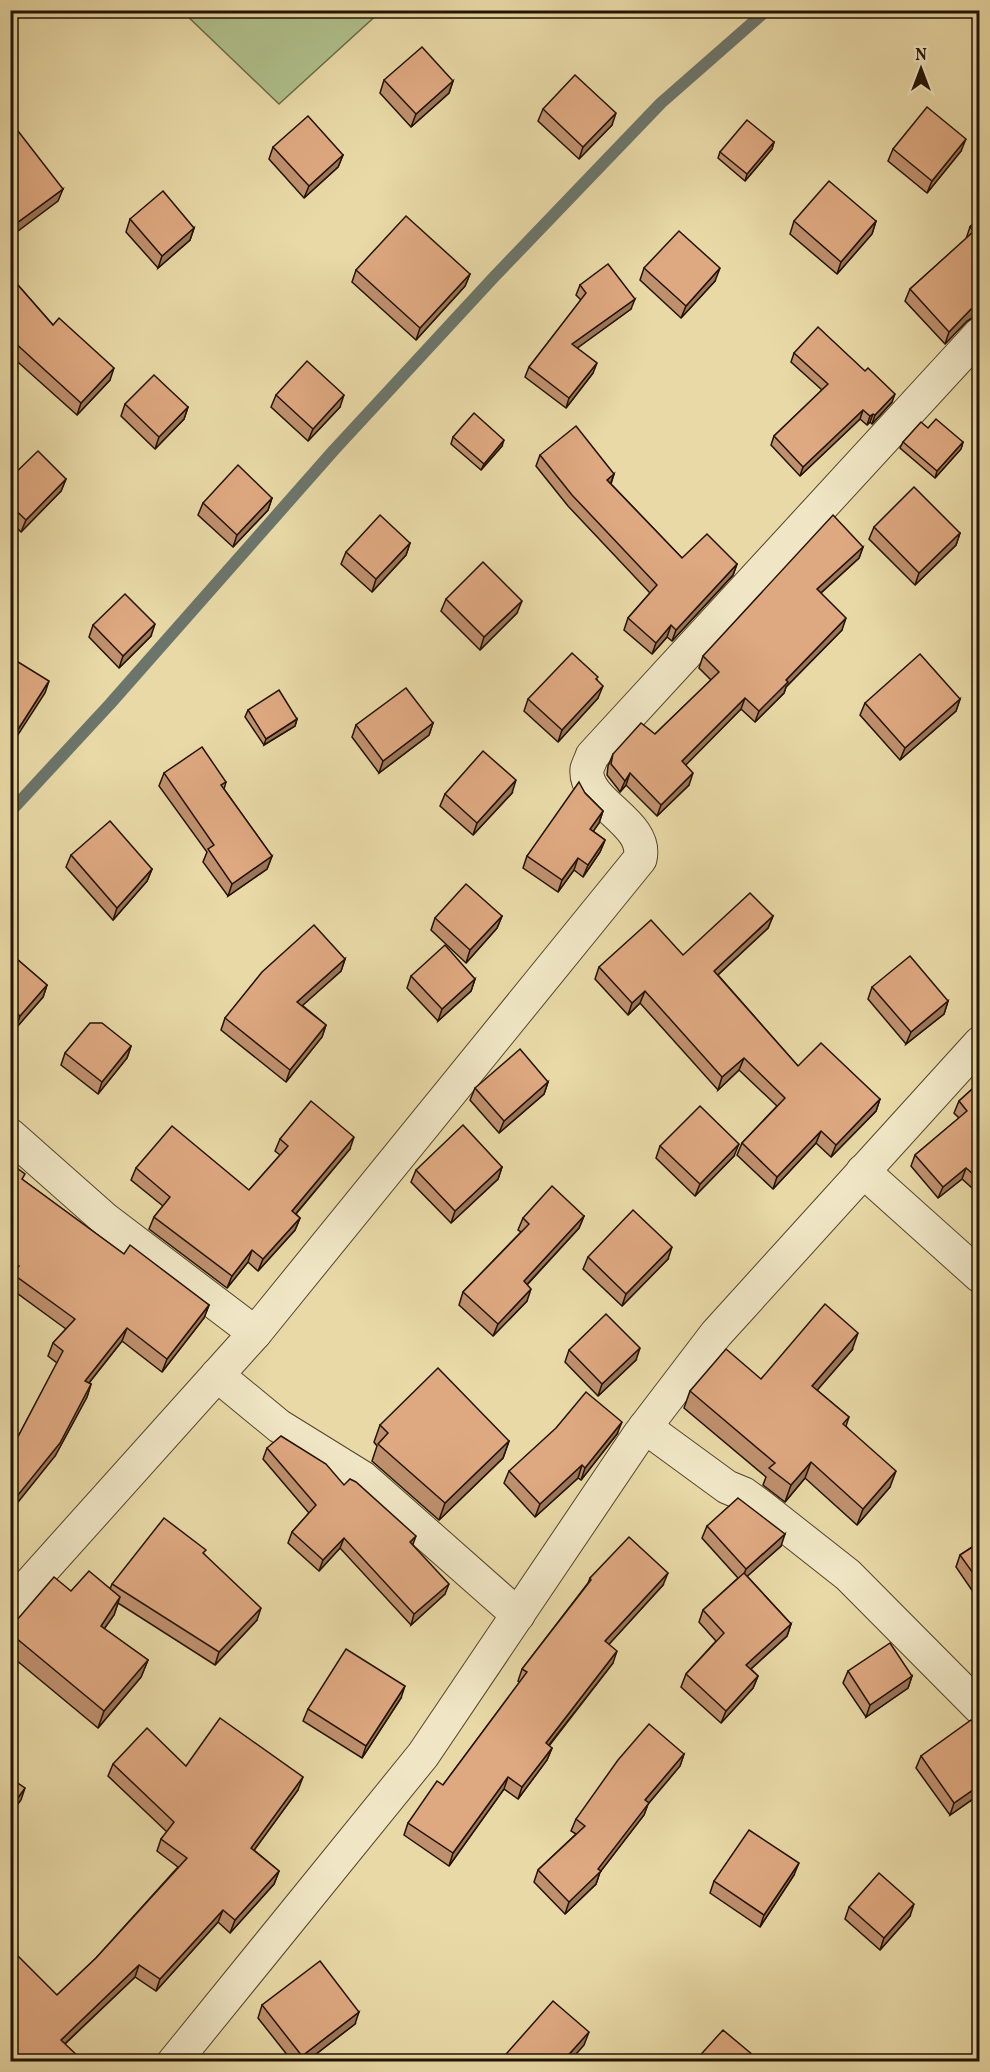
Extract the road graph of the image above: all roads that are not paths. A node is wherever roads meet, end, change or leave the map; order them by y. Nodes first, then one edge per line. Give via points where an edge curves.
1 (980, 334) edge
2 (980, 1043) edge
3 (10, 1135) edge
4 (863, 1171) junction
5 (980, 1276) edge
6 (255, 1333) junction
7 (217, 1376) junction
8 (645, 1427) junction
9 (10, 1606) edge
10 (518, 1615) junction
11 (980, 1708) edge
12 (174, 2061) edge

1 - 6 street via 592,756 587,769 591,788 628,825 636,837 640,859
2 - 4 street
3 - 6 street via 106,1220
4 - 5 street
4 - 8 street via 716,1334
6 - 7 street
7 - 9 street
7 - 10 street via 279,1426 363,1478
8 - 10 street
8 - 11 street via 727,1487 744,1494 848,1575
10 - 12 street via 423,1755

